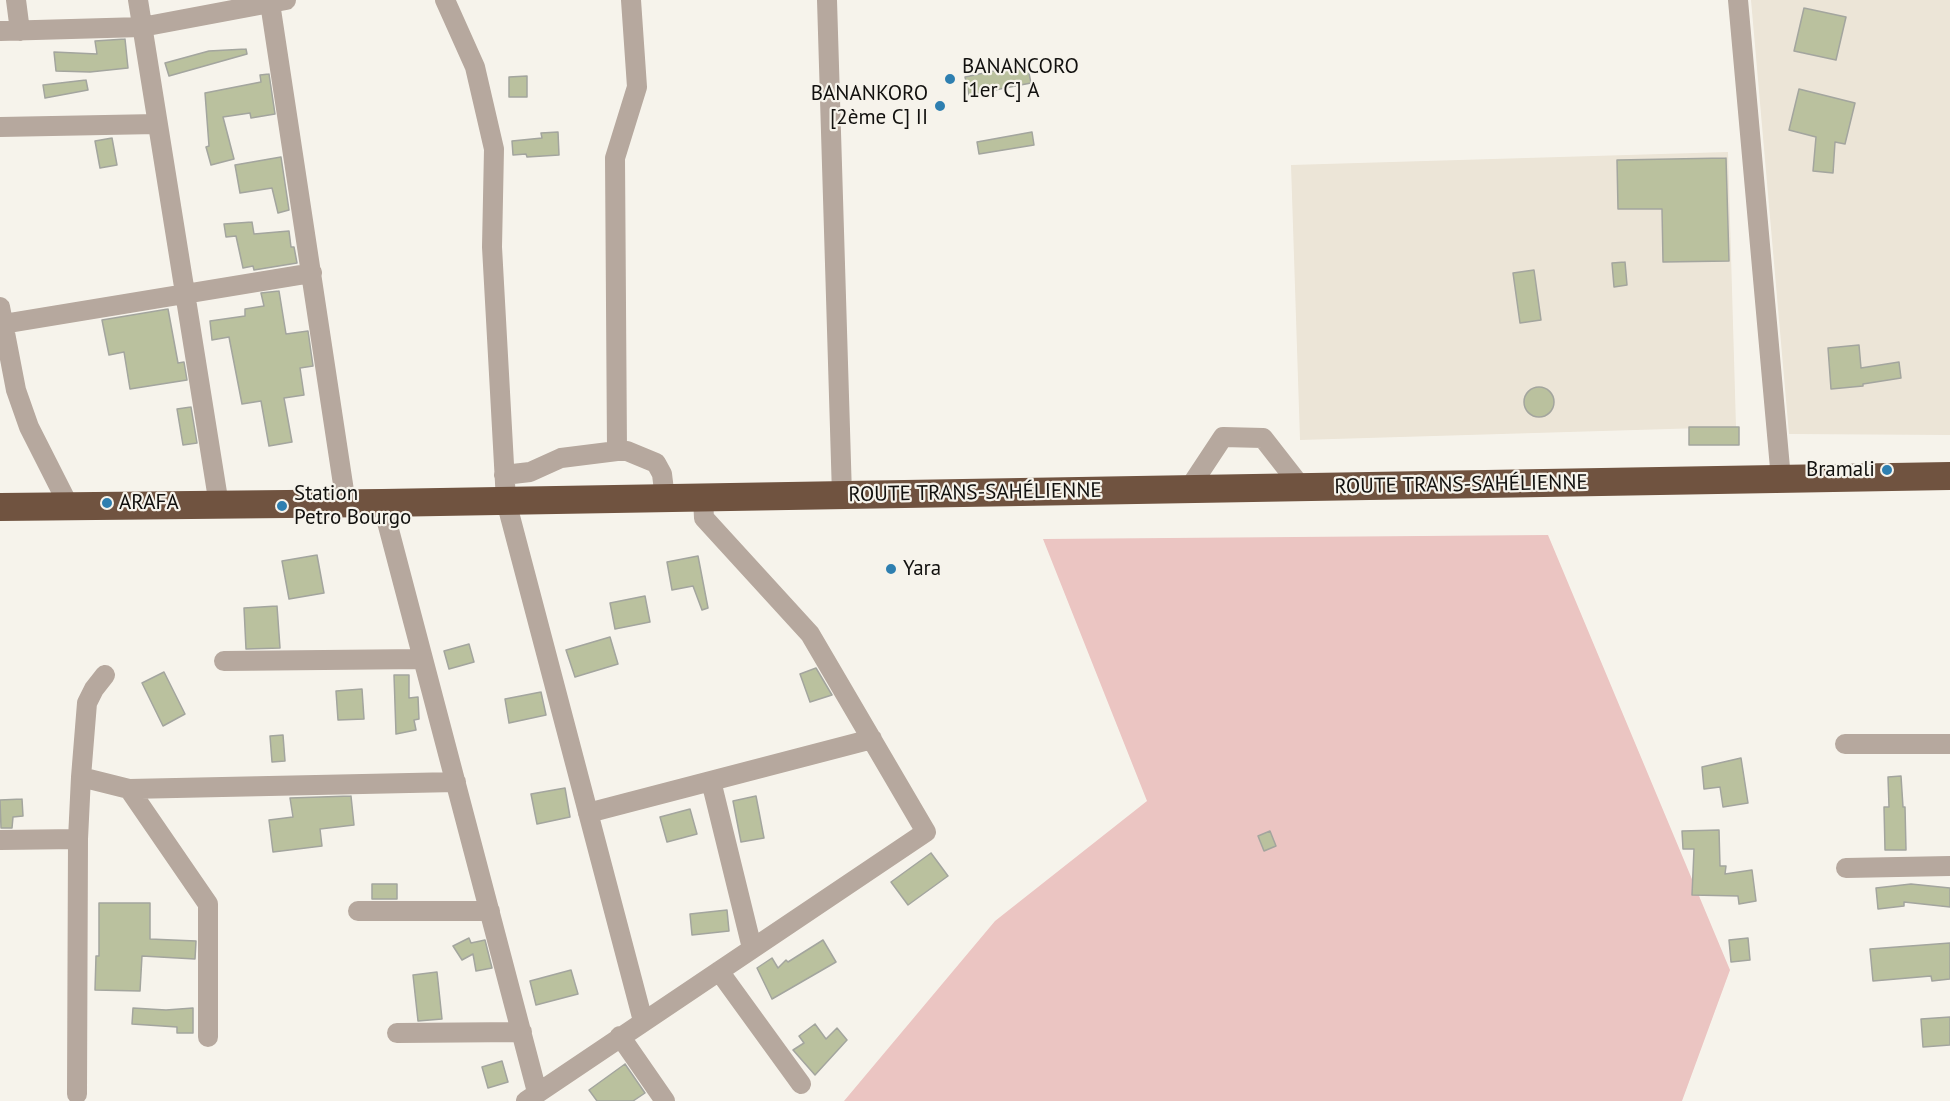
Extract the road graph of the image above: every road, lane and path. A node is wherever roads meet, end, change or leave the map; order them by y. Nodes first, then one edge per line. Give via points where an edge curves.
1 (16, 0) edge
2 (138, 0) edge
3 (445, 0) edge
4 (631, 0) edge
5 (827, 0) edge
6 (1738, 0) edge
7 (278, 2) edge
8 (142, 27) junction
9 (20, 30) junction
10 (0, 31) edge
11 (157, 124) junction
12 (0, 127) edge
13 (312, 273) junction
14 (185, 294) junction
15 (2, 315) edge
16 (617, 451) junction
17 (1950, 476) edge
18 (1781, 480) junction
19 (505, 488) junction
20 (1302, 488) junction
21 (1188, 490) junction
22 (842, 495) junction
23 (703, 498) junction
24 (665, 499) junction
25 (382, 503) junction
26 (346, 504) junction
27 (219, 505) junction
28 (69, 506) junction
29 (0, 507) edge
30 (423, 659) junction
31 (224, 662) dead end
32 (105, 675) dead end
33 (872, 739) junction
34 (1845, 744) dead end
35 (1950, 744) edge
36 (81, 777) junction
37 (711, 781) junction
38 (456, 782) junction
39 (129, 789) junction
40 (588, 813) junction
41 (78, 839) junction
42 (0, 840) edge
43 (1950, 866) edge
44 (1846, 868) dead end
45 (358, 911) dead end
46 (490, 911) junction
47 (752, 948) junction
48 (719, 971) junction
49 (643, 1022) junction
50 (522, 1032) junction
51 (397, 1034) dead end
52 (208, 1036) dead end
53 (620, 1036) junction
54 (801, 1084) dead end
55 (76, 1094) dead end
56 (532, 1096) edge
57 (665, 1101) edge

1 - 9 street
2 - 8 street
3 - 19 street via 475,67 494,149 492,247
4 - 16 street via 637,87 615,158
5 - 22 street
6 - 18 street
7 - 8 street
7 - 13 street
8 - 9 street
8 - 11 street
9 - 10 street
11 - 12 street
11 - 14 street
13 - 14 street
13 - 26 street
14 - 15 street
14 - 27 street
15 - 28 street via 16,390 29,428
16 - 19 street via 561,458
16 - 24 street via 656,463 662,474
17 - 18 highway, ROUTE TRANS-SAHÉLIENNE
18 - 20 highway, ROUTE TRANS-SAHÉLIENNE
19 - 24 highway, ROUTE TRANS-SAHÉLIENNE
19 - 25 highway, ROUTE TRANS-SAHÉLIENNE
19 - 40 street
20 - 21 highway, ROUTE TRANS-SAHÉLIENNE
20 - 21 street via 1263,438 1223,437
21 - 22 highway, ROUTE TRANS-SAHÉLIENNE
22 - 23 highway, ROUTE TRANS-SAHÉLIENNE
23 - 24 highway, ROUTE TRANS-SAHÉLIENNE
23 - 33 street via 704,518 810,634
25 - 26 highway, ROUTE TRANS-SAHÉLIENNE
25 - 30 street
26 - 27 highway, ROUTE TRANS-SAHÉLIENNE
27 - 28 highway, ROUTE TRANS-SAHÉLIENNE
28 - 29 highway, ROUTE TRANS-SAHÉLIENNE
30 - 31 street
30 - 38 street
32 - 36 street via 87,703
33 - 37 street
33 - 47 street via 926,832
34 - 35 street
36 - 39 street
36 - 41 street
37 - 40 street
37 - 47 street
38 - 39 street
38 - 46 street
39 - 52 street via 208,904
40 - 49 street
41 - 42 street
41 - 55 street
43 - 44 street
45 - 46 street
46 - 50 street
47 - 48 street
48 - 49 street
48 - 54 street
49 - 53 street
50 - 51 street
50 - 56 street
53 - 56 street
53 - 57 street

